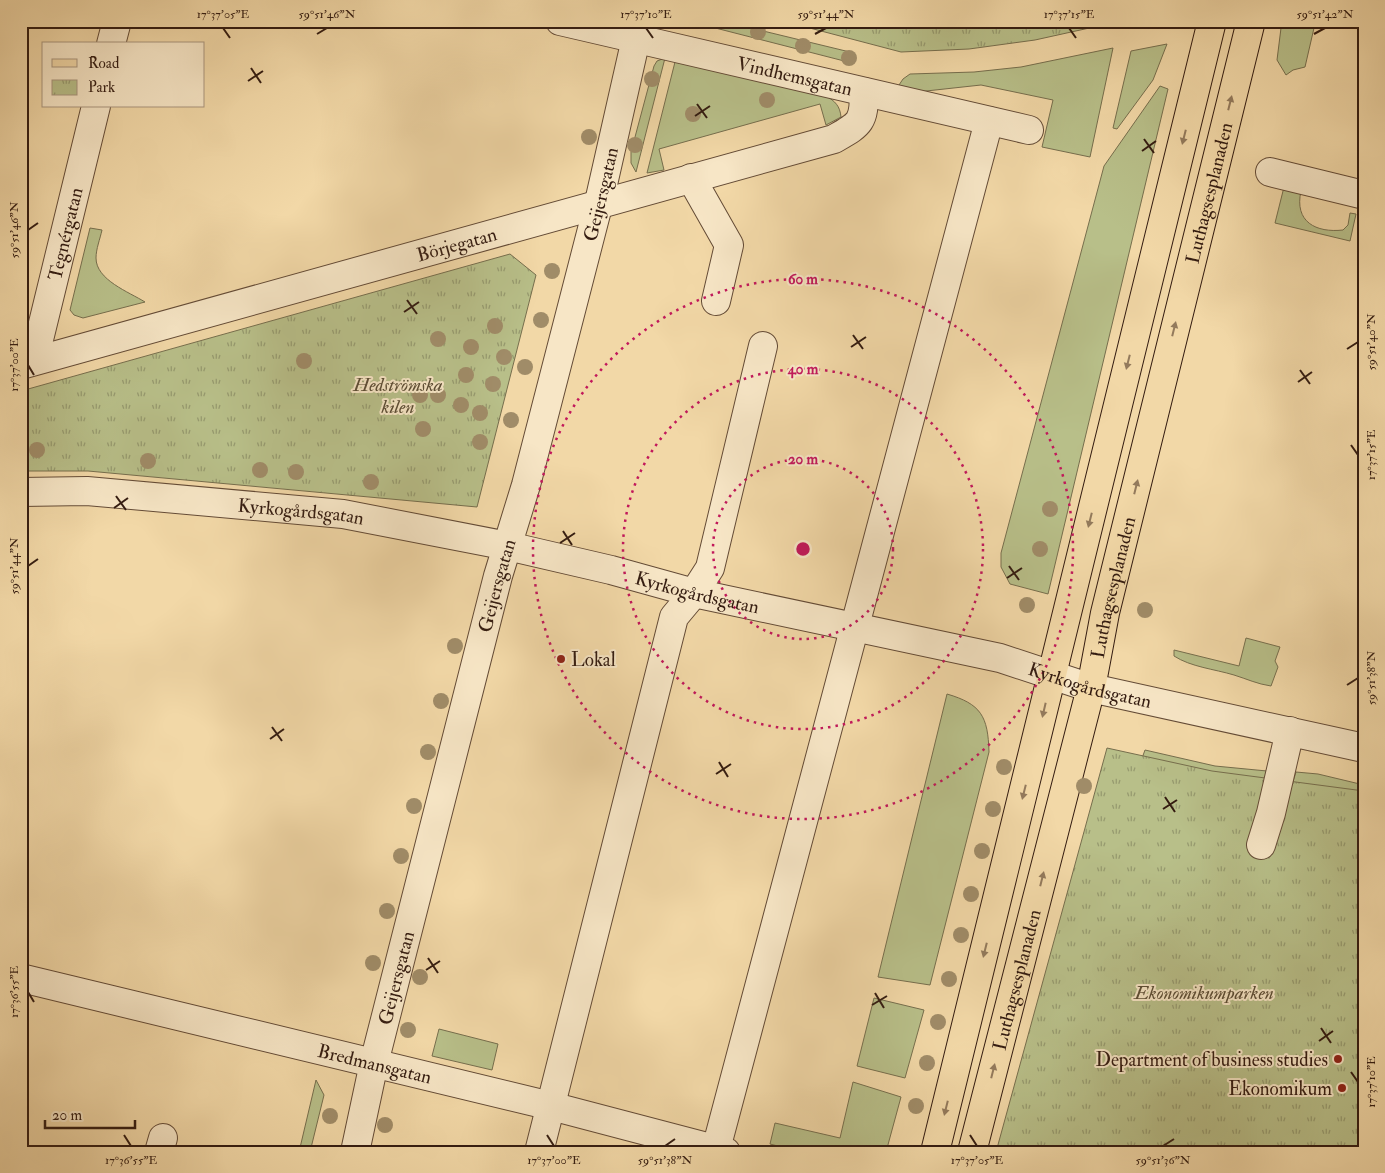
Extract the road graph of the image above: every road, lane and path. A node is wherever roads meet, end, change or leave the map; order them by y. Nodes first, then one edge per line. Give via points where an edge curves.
1 (117, 21) edge
2 (560, 21) edge
3 (1212, 21) edge
4 (1251, 21) edge
5 (638, 31) edge
6 (112, 42) edge
7 (864, 92) junction
8 (95, 108) edge
9 (988, 121) junction
10 (1029, 130) dead end
11 (1270, 172) dead end
12 (691, 178) junction
13 (1364, 195) edge
14 (599, 202) junction
15 (716, 300) dead end
16 (763, 346) dead end
17 (28, 362) edge
18 (21, 492) edge
19 (508, 546) junction
20 (694, 593) junction
21 (854, 627) junction
22 (1052, 674) junction
23 (1091, 688) junction
24 (1290, 731) junction
25 (1364, 748) edge
26 (1261, 845) dead end
27 (21, 978) edge
28 (374, 1063) junction
29 (551, 1106) junction
30 (721, 1151) edge
31 (355, 1152) edge
32 (539, 1152) edge
33 (935, 1152) edge
34 (972, 1152) edge

1 - 6 street
2 - 5 street, Vindhemsgatan
3 -> 22 main road, Luthagsesplanaden
23 -> 4 main road, Luthagsesplanaden via 1105,613
5 - 7 street, Vindhemsgatan
5 - 14 street, Geijersgatan
7 - 9 street, Vindhemsgatan
7 - 12 street, Börjegatan via 864,115 854,128 834,139
8 - 17 street, Tegnérgatan
9 - 10 street, Vindhemsgatan
9 - 21 street
11 - 13 street
12 - 14 street, Börjegatan
12 - 15 street via 729,245
14 - 17 street, Börjegatan
14 - 19 street, Geijersgatan
16 - 20 street via 710,568
18 - 19 street, Kyrkogårdsgatan via 86,491 344,514
19 - 20 street, Kyrkogårdsgatan
19 - 28 street, Geijersgatan
20 - 21 street, Kyrkogårdsgatan
20 - 29 street via 674,617
21 - 22 street, Kyrkogårdsgatan via 1000,658
21 - 30 street
22 - 23 street, Kyrkogårdsgatan
22 -> 33 main road, Luthagsesplanaden
23 - 24 street, Kyrkogårdsgatan
34 -> 23 main road, Luthagsesplanaden
24 - 25 street, Kyrkogårdsgatan
24 - 26 street via 1272,813
27 - 28 street, Bredmansgatan
28 - 29 street, Bredmansgatan
28 - 31 street, Geijersgatan
29 - 30 street, Bredmansgatan
29 - 32 street

